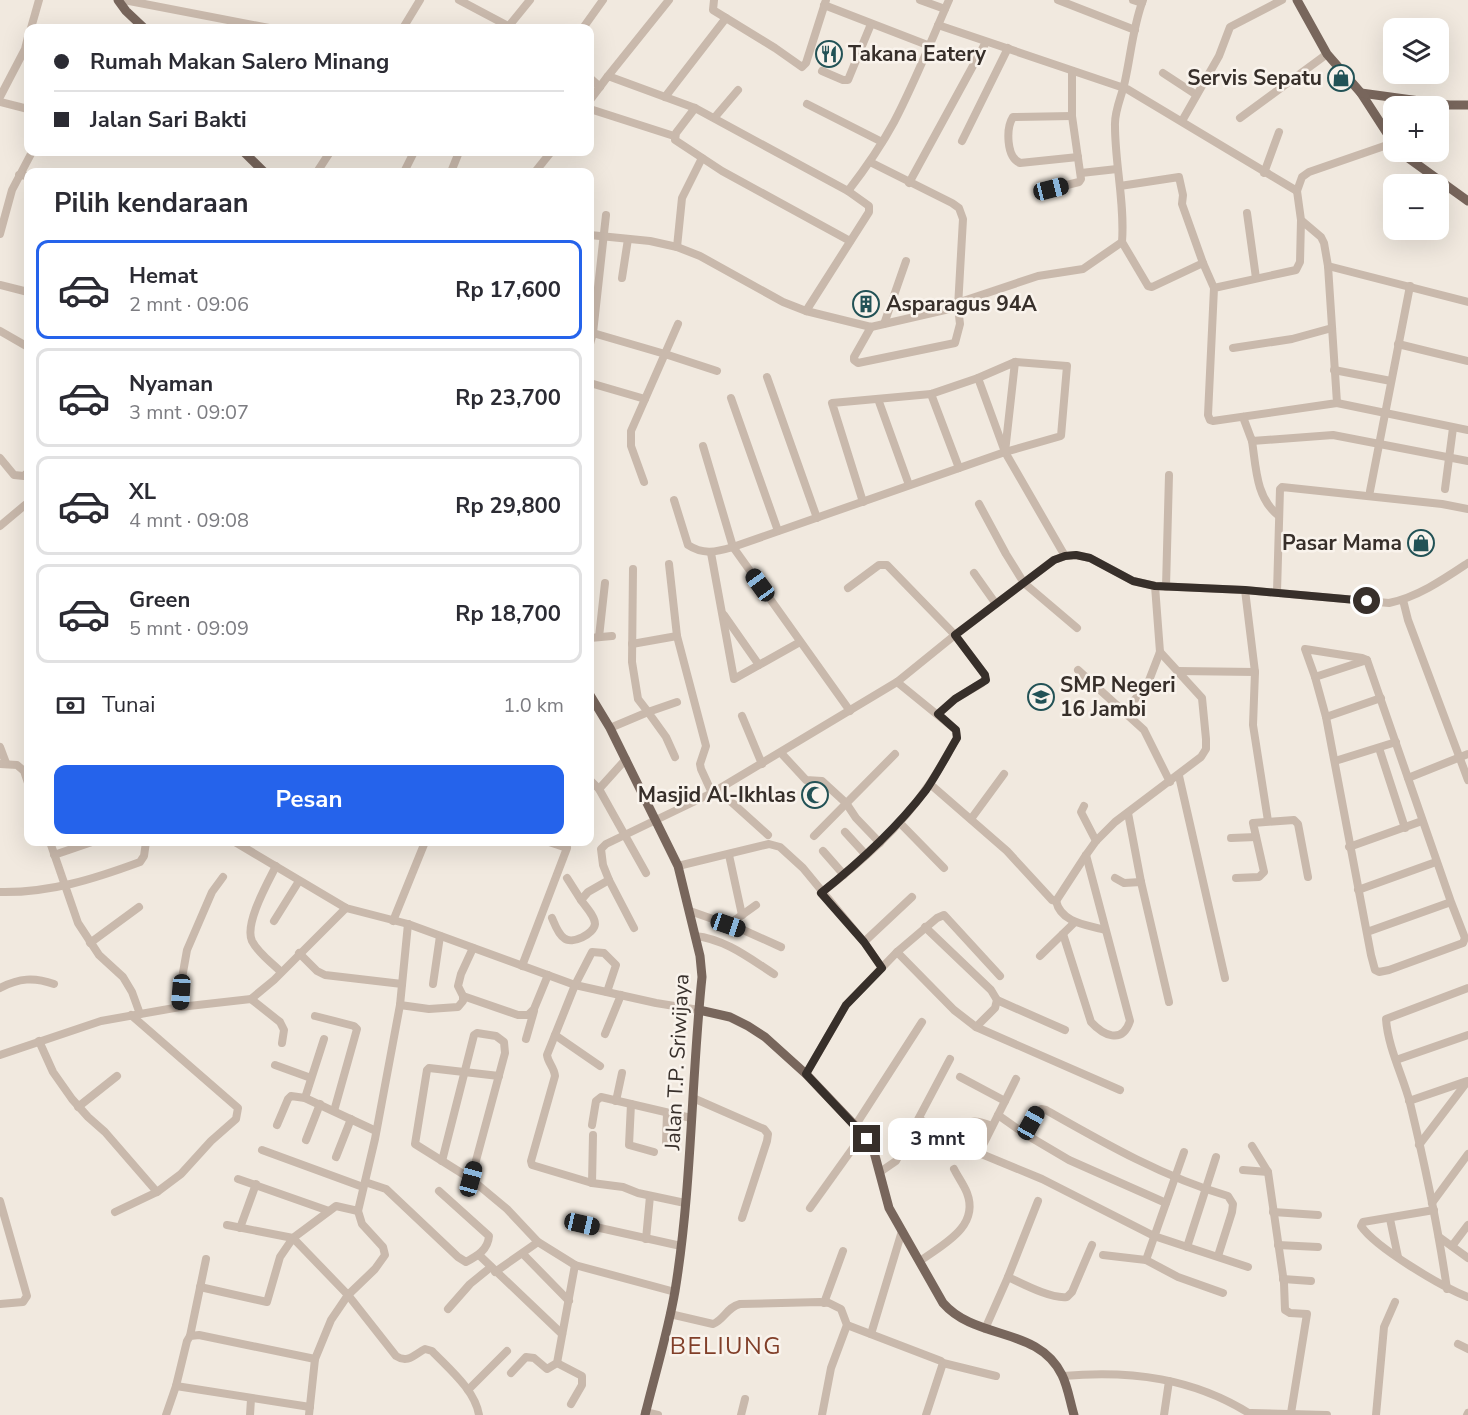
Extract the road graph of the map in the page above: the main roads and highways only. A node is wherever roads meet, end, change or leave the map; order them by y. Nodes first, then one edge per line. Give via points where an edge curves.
1 (118, 0) edge
2 (1297, 0) edge
3 (140, 24) edge
4 (1361, 93) junction
5 (1468, 105) edge
6 (1383, 127) edge
7 (248, 156) edge
8 (1414, 162) edge
9 (260, 168) edge
10 (1468, 201) edge
11 (594, 702) edge
12 (699, 1010) junction
13 (645, 1414) edge
14 (1074, 1415) edge

1 - 3 main road
2 - 4 main road via 1327,54
4 - 5 main road
4 - 6 main road
7 - 9 main road
8 - 10 main road
11 - 12 main road, Jalan T.P. Sriwijaya via 678,866 700,956
12 - 13 main road, Jalan T.P. Sriwijaya via 689,1172 675,1292
12 - 14 main road via 730,1017 765,1037 863,1134 874,1152 889,1208 951,1312 964,1321 1035,1345 1063,1376

